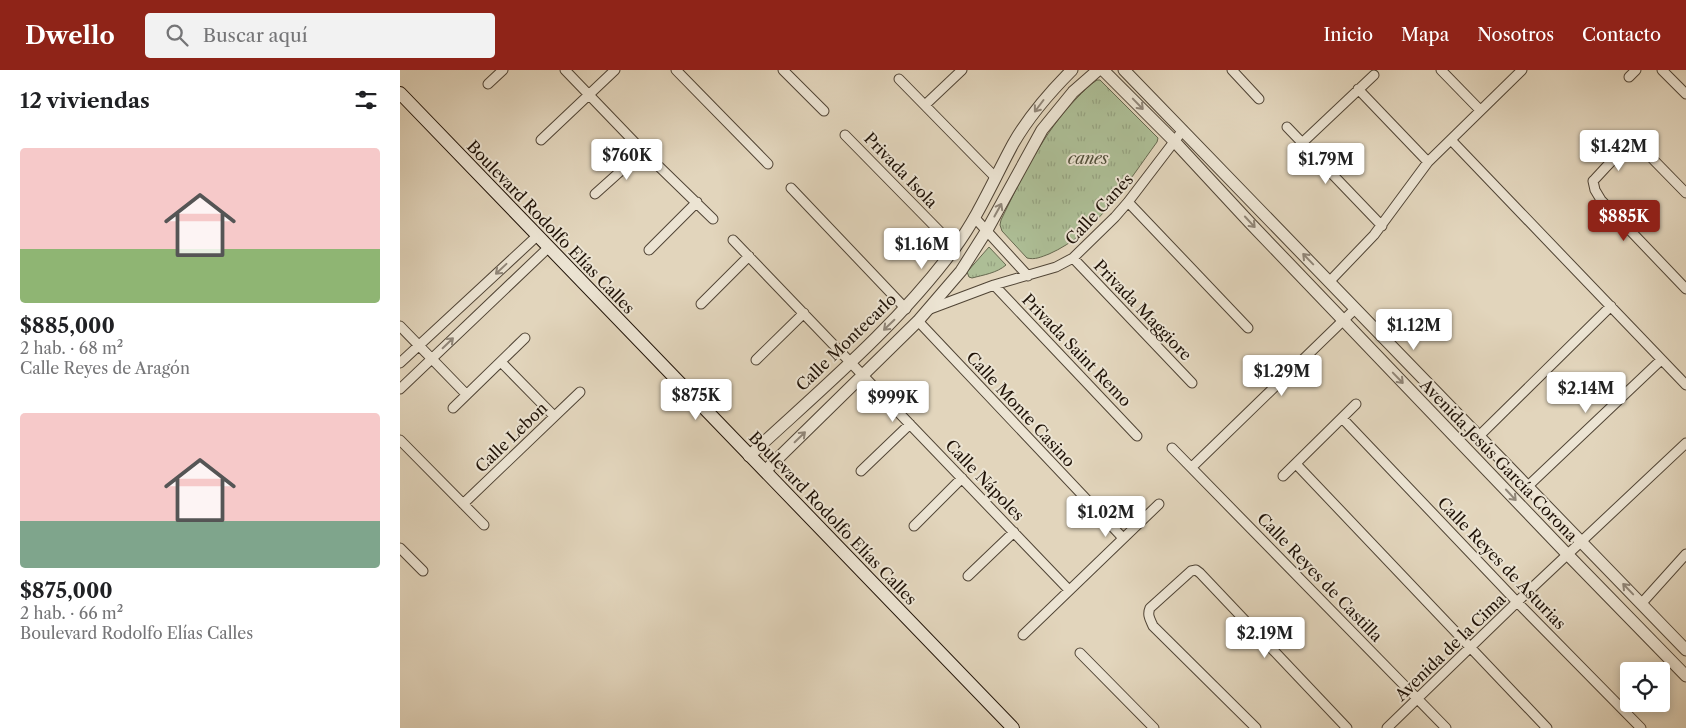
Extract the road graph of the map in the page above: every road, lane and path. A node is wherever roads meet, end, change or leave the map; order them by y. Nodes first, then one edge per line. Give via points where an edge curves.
1 (503, 70) edge
2 (565, 70) edge
3 (615, 70) edge
4 (676, 70) edge
5 (782, 70) edge
6 (962, 70) edge
7 (1072, 70) edge
8 (1098, 70) edge
9 (1103, 70) edge
10 (1124, 70) edge
11 (1232, 70) edge
12 (1441, 70) edge
13 (1522, 70) edge
14 (1636, 70) edge
15 (1662, 70) edge
16 (1374, 75) dead end
17 (1629, 77) dead end
18 (899, 78) dead end
19 (488, 84) dead end
20 (1358, 89) junction
21 (400, 94) edge
22 (1686, 94) edge
23 (590, 95) junction
24 (1259, 99) dead end
25 (925, 105) junction
26 (824, 110) dead end
27 (1480, 110) junction
28 (1287, 128) dead end
29 (1184, 130) junction
30 (845, 135) dead end
31 (541, 140) dead end
32 (1451, 140) junction
33 (1174, 141) junction
34 (1302, 143) junction
35 (643, 151) junction
36 (1428, 162) junction
37 (768, 164) dead end
38 (996, 178) junction
39 (790, 188) dead end
40 (595, 194) dead end
41 (1686, 194) edge
42 (697, 202) junction
43 (1128, 202) junction
44 (974, 217) junction
45 (713, 219) dead end
46 (1382, 226) junction
47 (987, 230) junction
48 (537, 236) junction
49 (733, 240) dead end
50 (548, 248) junction
51 (956, 248) junction
52 (649, 250) dead end
53 (749, 256) junction
54 (1073, 258) junction
55 (1028, 276) junction
56 (1329, 282) junction
57 (994, 285) junction
58 (1686, 289) edge
59 (702, 304) dead end
60 (1611, 306) junction
61 (906, 309) junction
62 (930, 309) junction
63 (1355, 309) junction
64 (804, 313) junction
65 (1343, 320) junction
66 (918, 321) junction
67 (400, 326) edge
68 (1248, 328) dead end
69 (525, 338) dead end
70 (419, 346) junction
71 (432, 359) junction
72 (756, 360) dead end
73 (1661, 360) junction
74 (851, 361) junction
75 (501, 362) junction
76 (400, 363) edge
77 (863, 375) junction
78 (1192, 383) dead end
79 (1686, 385) edge
80 (400, 389) edge
81 (580, 392) dead end
82 (466, 394) junction
83 (1356, 404) dead end
84 (453, 408) dead end
85 (554, 416) junction
86 (1342, 418) junction
87 (910, 424) junction
88 (1137, 436) dead end
89 (1479, 436) junction
90 (400, 440) edge
91 (1686, 443) edge
92 (1172, 448) dead end
93 (749, 456) junction
94 (1296, 464) junction
95 (1192, 467) junction
96 (765, 471) junction
97 (862, 471) dead end
98 (1283, 476) dead end
99 (962, 478) junction
100 (1528, 486) junction
101 (463, 504) junction
102 (1159, 504) dead end
103 (484, 525) dead end
104 (914, 526) dead end
105 (1014, 532) junction
106 (1123, 538) junction
107 (1582, 542) junction
108 (400, 548) edge
109 (1686, 554) edge
110 (1568, 555) junction
111 (422, 571) dead end
112 (968, 576) dead end
113 (1069, 590) junction
114 (1517, 602) junction
115 (1641, 604) junction
116 (1022, 635) dead end
117 (1471, 648) junction
118 (1686, 650) edge
119 (1080, 653) dead end
120 (1686, 676) edge
121 (1418, 699) junction
122 (1013, 728) edge
123 (1154, 728) edge
124 (1256, 728) edge
125 (1347, 728) edge
126 (1387, 728) edge
127 (1446, 728) edge
128 (1547, 728) edge
129 (1641, 728) edge

1 - 19 street
2 - 23 street
3 - 23 street
4 - 37 street
5 - 26 street
6 - 25 street
7 -> 38 street, Calle Montecarlo via 1031,116
47 -> 8 street via 1042,130 1073,92
9 -> 33 street, Avenida Jesús García Corona
10 - 29 street, Avenida Jesús García Corona
11 - 24 street
12 - 27 street
13 - 27 street
14 - 17 street
15 - 22 street
16 - 20 street
18 - 25 street
20 - 34 street
20 - 36 street
21 - 48 main road, Boulevard Rodolfo Elías Calles
23 - 31 street
23 - 35 street
25 - 38 street
27 - 32 street
28 - 34 street
29 - 33 street, Calle Canés
56 -> 29 street, Avenida Jesús García Corona
30 - 51 street, Privada Isola
32 - 36 street
32 - 60 street
33 - 43 street, Calle Canés
33 -> 65 street, Avenida Jesús García Corona
34 - 46 street
35 - 40 street
35 - 42 street
36 - 46 street
38 - 44 street, Calle Montecarlo
39 - 61 street
41 - 58 street via 1639,145 1625,149 1593,181 1601,200
42 - 45 street
42 - 52 street
43 - 54 street, Calle Canés
43 - 68 street
44 - 47 street
44 - 51 street, Calle Montecarlo
46 - 56 street
47 - 55 street
47 - 62 street via 961,271
48 - 50 main road, Boulevard Rodolfo Elías Calles
48 -> 70 street
49 - 53 street, Calle Nápoles
71 -> 50 street
50 - 93 main road, Boulevard Rodolfo Elías Calles
51 - 61 street, Calle Montecarlo
53 - 59 street
53 - 64 street, Calle Nápoles
54 - 55 street, Calle Canés
54 - 78 street, Privada Maggiore
55 - 57 street, Calle Canés
56 - 63 street, Avenida Jesús García Corona
57 - 62 street, Calle Canés
57 - 88 street, Privada Saint Remo
60 - 73 street
60 - 89 street
61 -> 74 street, Calle Montecarlo
62 - 66 street
63 - 65 street
63 - 89 street, Avenida Jesús García Corona
64 - 72 street
64 - 74 street, Calle Nápoles
65 - 95 street
65 -> 110 street, Avenida Jesús García Corona
66 - 77 street
66 - 106 street, Calle Monte Casino
67 - 70 street
69 - 75 street
70 - 71 street
70 - 76 street
71 - 80 street
71 - 82 street
73 - 79 street
73 - 100 street
74 - 77 street, Calle Nápoles
74 - 93 street, Calle Montecarlo
75 - 82 street
75 - 85 street
77 - 87 street, Calle Nápoles
96 -> 77 street
81 - 85 street, Calle Lebon
82 - 84 street
83 - 86 street
85 - 101 street, Calle Lebon
86 - 94 street
86 - 114 street, Calle Reyes de Asturias
87 - 97 street
87 - 99 street, Calle Nápoles
89 - 100 street, Avenida Jesús García Corona
90 - 101 street
91 - 107 street, Avenida de la Cima
92 - 95 street, Calle Reyes de Castilla
93 - 96 main road, Boulevard Rodolfo Elías Calles
94 - 98 street
94 - 117 street
95 - 121 street, Calle Reyes de Castilla
96 - 122 main road, Boulevard Rodolfo Elías Calles
99 - 104 street
99 - 105 street, Calle Nápoles
100 - 107 street, Avenida Jesús García Corona
101 - 103 street
102 - 106 street
105 - 112 street
105 - 113 street, Calle Nápoles
106 - 113 street
107 - 110 street, Avenida de la Cima
115 -> 107 street, Avenida Jesús García Corona
108 - 111 street
109 - 115 street
110 - 114 street, Avenida de la Cima
110 - 120 street, Avenida Jesús García Corona
113 - 116 street
114 - 117 street, Avenida de la Cima
114 - 129 street, Calle Reyes de Asturias
115 - 118 street, Avenida Jesús García Corona
117 - 121 street, Avenida de la Cima
117 - 128 street
119 - 123 street
121 - 126 street, Avenida de la Cima
121 - 127 street, Calle Reyes de Castilla
124 - 125 street via 1153,626 1148,613 1150,608 1190,571 1200,573

